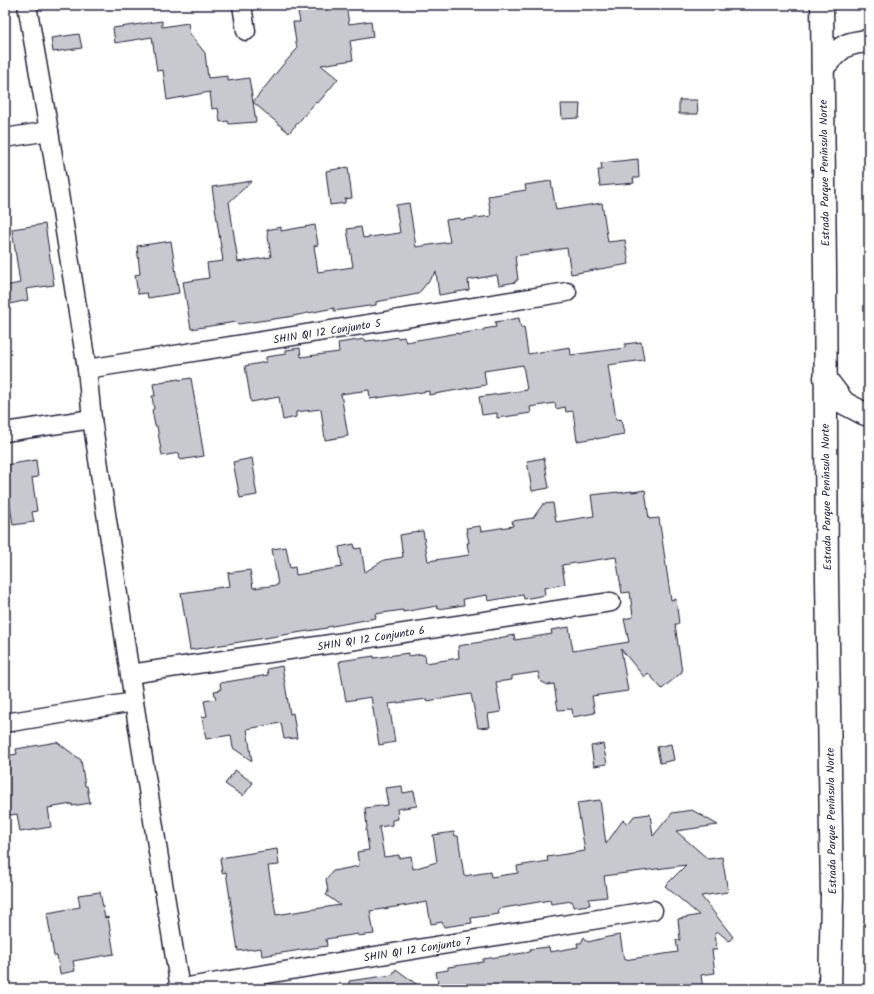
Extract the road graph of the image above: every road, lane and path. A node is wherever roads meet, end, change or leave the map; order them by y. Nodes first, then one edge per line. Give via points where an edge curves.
1 (27, 5) edge
2 (242, 5) edge
3 (822, 5) edge
4 (246, 31) dead end
5 (869, 41) edge
6 (823, 67) junction
7 (49, 131) junction
8 (5, 138) edge
9 (567, 292) dead end
10 (87, 369) junction
11 (825, 378) junction
12 (869, 414) edge
13 (92, 419) junction
14 (5, 432) edge
15 (611, 602) dead end
16 (130, 674) junction
17 (134, 702) junction
18 (5, 723) edge
19 (653, 910) dead end
20 (179, 989) edge
21 (830, 989) edge

1 - 7 street
2 - 4 street
3 - 6 main road, Estrada Parque Península Norte
5 - 6 main road via 846,45
6 - 11 main road, Estrada Parque Península Norte
7 - 8 street
7 - 10 street
9 - 10 street, SHIN QI 12 Conjunto 5
10 - 13 street
11 - 12 main road via 844,403
11 - 21 main road, Estrada Parque Península Norte via 832,895
13 - 14 street
13 - 16 street
15 - 16 street, SHIN QI 12 Conjunto 6
16 - 17 street
17 - 18 street
17 - 20 street
19 - 20 street, SHIN QI 12 Conjunto 7

